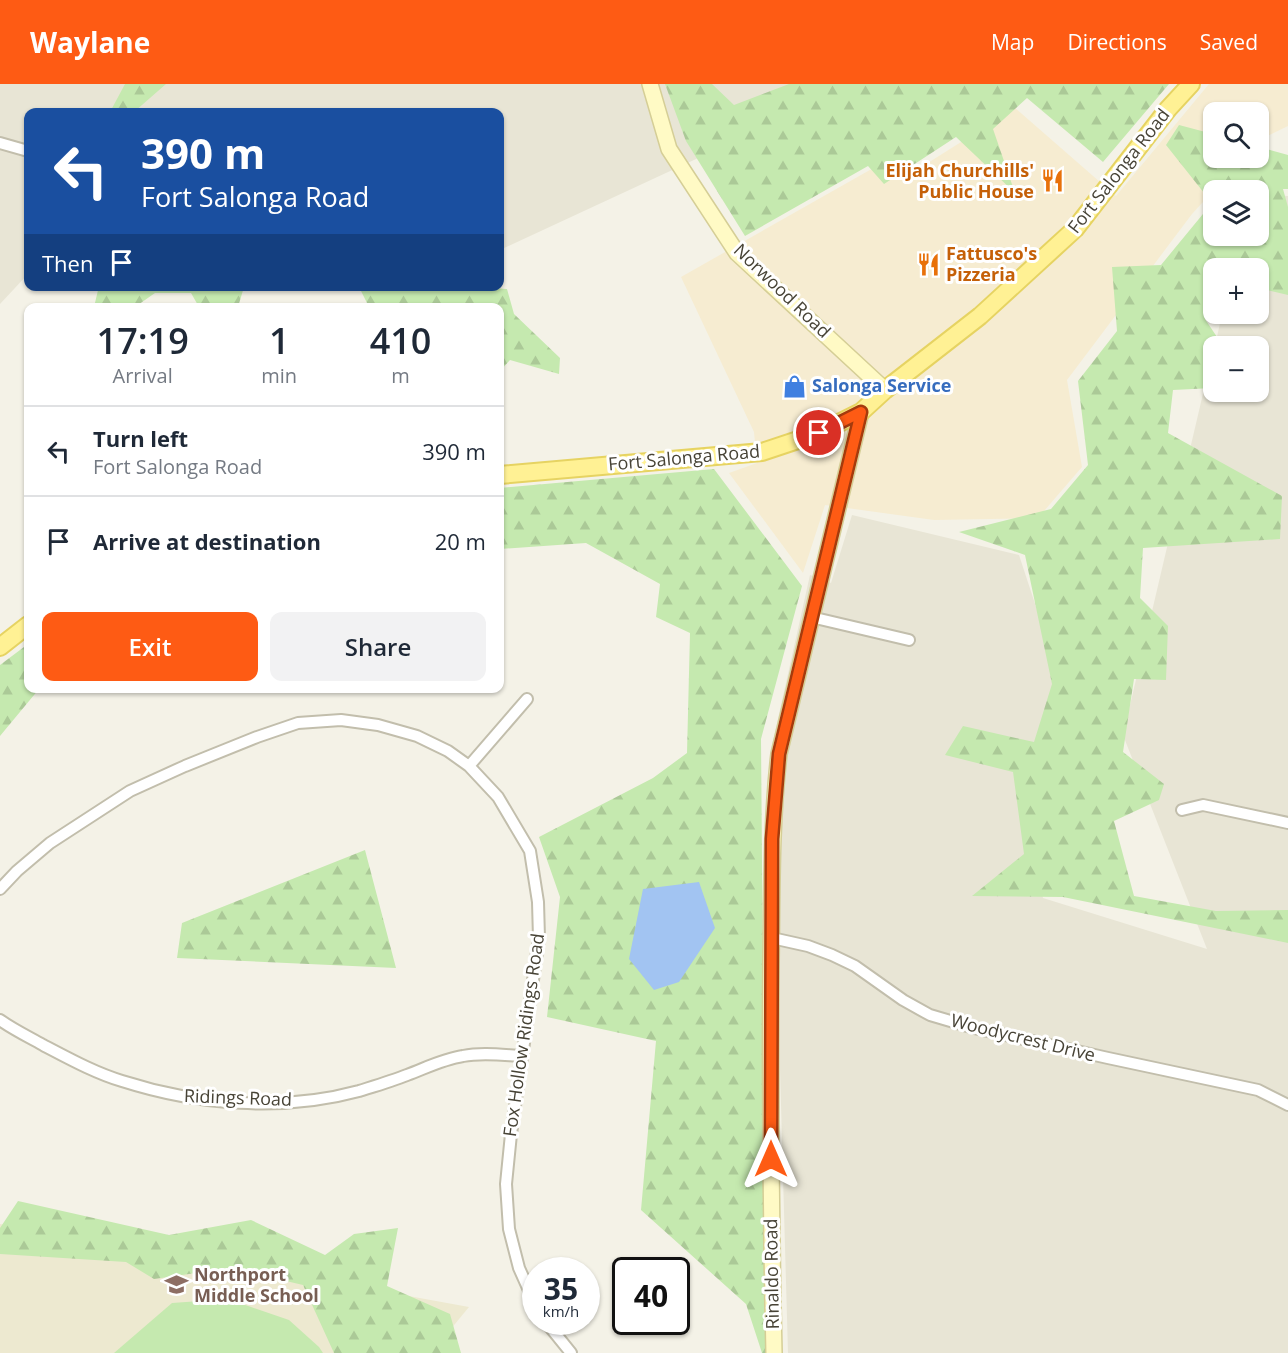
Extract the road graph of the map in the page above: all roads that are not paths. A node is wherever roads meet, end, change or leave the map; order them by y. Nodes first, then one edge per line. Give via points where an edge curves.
1 (650, 84) edge
2 (1191, 84) edge
3 (0, 143) edge
4 (24, 150) edge
5 (885, 390) junction
6 (861, 412) junction
7 (504, 475) edge
8 (811, 617) junction
9 (24, 628) edge
10 (909, 640) dead end
11 (0, 647) edge
12 (527, 699) dead end
13 (469, 766) junction
14 (1182, 810) dead end
15 (1288, 823) edge
16 (0, 889) edge
17 (772, 938) junction
18 (0, 1020) edge
19 (522, 1056) junction
20 (1288, 1105) edge
21 (522, 1275) edge
22 (556, 1335) edge
23 (571, 1353) edge
24 (774, 1353) edge

1 - 5 street, Norwood Road via 669,149 737,253
2 - 5 main road, Fort Salonga Road via 1076,229 980,316
3 - 4 street
5 - 6 main road, Fort Salonga Road
6 - 7 main road, Fort Salonga Road via 819,433 762,452
6 - 8 street, Rinaldo Road
8 - 10 street
8 - 17 street, Rinaldo Road via 779,754 772,835
9 - 11 main road
12 - 13 street
13 - 16 street, Fox Hollow Ridings Road via 417,736 378,725 341,720 298,723 130,791 50,843
13 - 19 street, Fox Hollow Ridings Road via 498,797 530,851 539,938
14 - 15 street via 1203,805
17 - 20 street, Woodycrest Drive via 832,954 930,1015 1258,1090
17 - 24 street, Rinaldo Road
18 - 19 street, Ridings Road via 68,1058 120,1080 177,1096 222,1101 318,1100 358,1091 464,1055
19 - 21 street, Fox Hollow Ridings Road via 506,1184 509,1229
22 - 23 street

